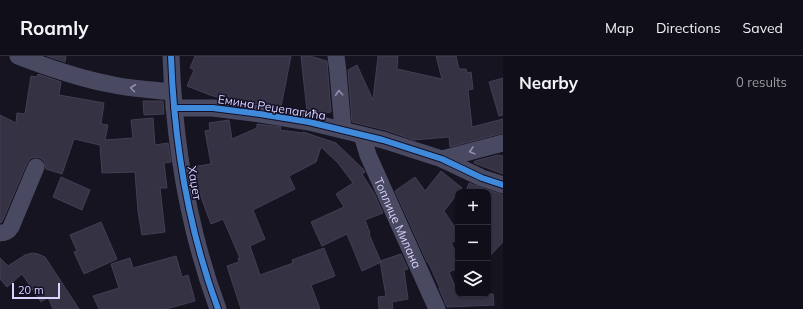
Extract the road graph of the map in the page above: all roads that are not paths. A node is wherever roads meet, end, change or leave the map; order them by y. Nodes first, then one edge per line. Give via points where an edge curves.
1 (18, 56) edge
2 (171, 56) edge
3 (336, 56) edge
4 (173, 100) junction
5 (342, 130) junction
6 (362, 135) junction
7 (503, 143) edge
8 (442, 159) junction
9 (36, 167) dead end
10 (503, 185) edge
11 (0, 233) edge
12 (216, 308) edge
13 (437, 309) edge

4 -> 1 street, Емина Реџепагића via 54,70
2 - 4 street, Хаџет
5 -> 3 street
4 - 5 street, Емина Реџепагића
4 - 12 street, Хаџет via 192,223
5 - 6 street, Емина Реџепагића
6 - 8 street, Емина Реџепагића
6 - 13 street, Топлице Милана via 371,161
7 -> 8 street
8 - 10 street, Емина Реџепагића
9 - 11 street via 11,227 5,233

